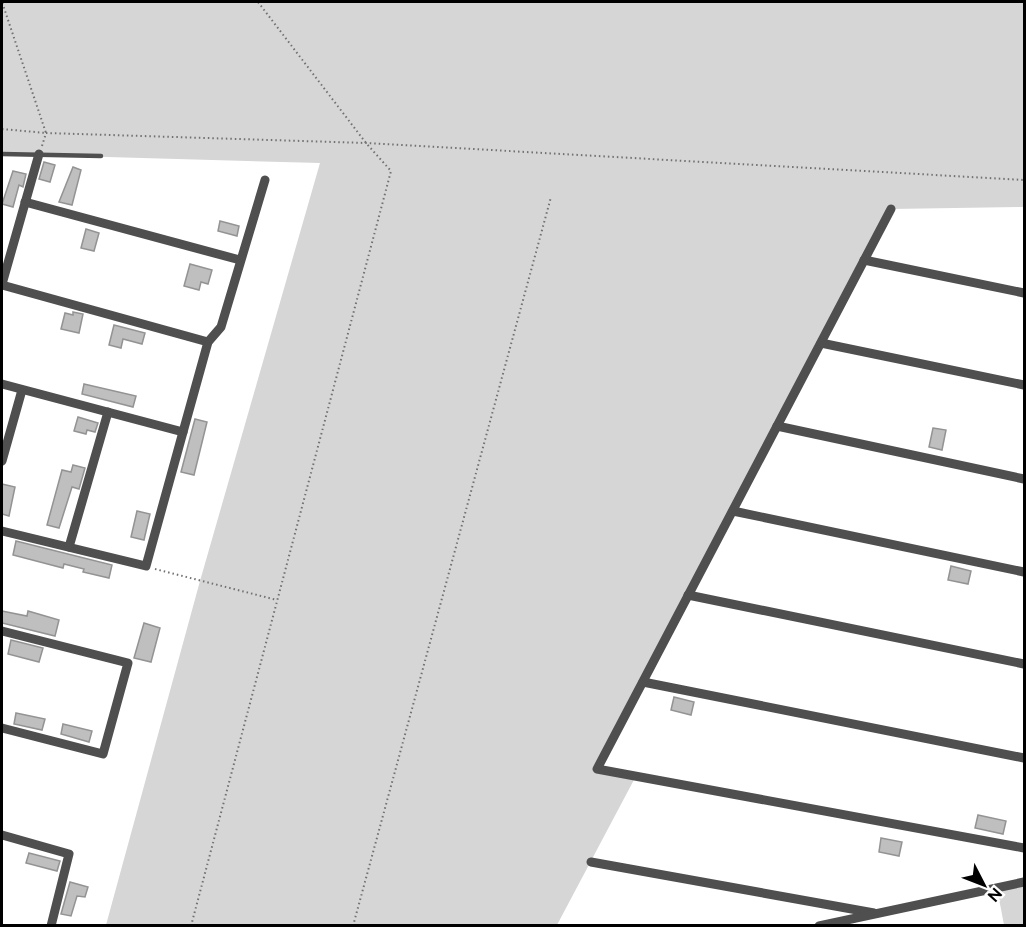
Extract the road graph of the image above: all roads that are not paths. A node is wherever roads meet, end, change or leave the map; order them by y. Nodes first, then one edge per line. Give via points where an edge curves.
1 (2, 154) edge
2 (39, 154) junction
3 (101, 156) dead end
4 (265, 180) dead end
5 (25, 202) junction
6 (891, 209) dead end
7 (240, 260) junction
8 (864, 260) junction
9 (2, 285) edge
10 (1024, 293) edge
11 (208, 342) junction
12 (821, 343) junction
13 (2, 384) edge
14 (1024, 385) edge
15 (22, 390) junction
16 (108, 412) junction
17 (777, 426) junction
18 (183, 432) junction
19 (2, 461) edge
20 (1024, 479) edge
21 (733, 511) junction
22 (2, 531) edge
23 (69, 548) junction
24 (1024, 572) edge
25 (688, 595) junction
26 (2, 631) edge
27 (1024, 664) edge
28 (643, 682) junction
29 (2, 728) edge
30 (1024, 758) edge
31 (2, 835) edge
32 (1024, 848) edge
33 (591, 862) dead end
34 (1024, 882) edge
35 (874, 913) junction
36 (51, 926) edge
37 (819, 926) edge

1 - 2 lane
2 - 3 lane
2 - 5 street
4 - 7 street
5 - 7 street
5 - 9 street
6 - 8 street
7 - 11 street via 221,327
8 - 10 street
8 - 12 street
9 - 11 street
11 - 18 street
12 - 14 street
12 - 17 street
13 - 15 street
15 - 16 street
15 - 19 street
16 - 18 street
16 - 23 street
17 - 20 street
17 - 21 street
18 - 23 street via 146,566
21 - 24 street
21 - 25 street
22 - 23 street
25 - 27 street
25 - 28 street
26 - 29 street via 128,663 103,754
28 - 30 street
28 - 32 street via 597,769
31 - 36 street via 66,851 70,858
33 - 35 street
34 - 35 street
35 - 37 street

